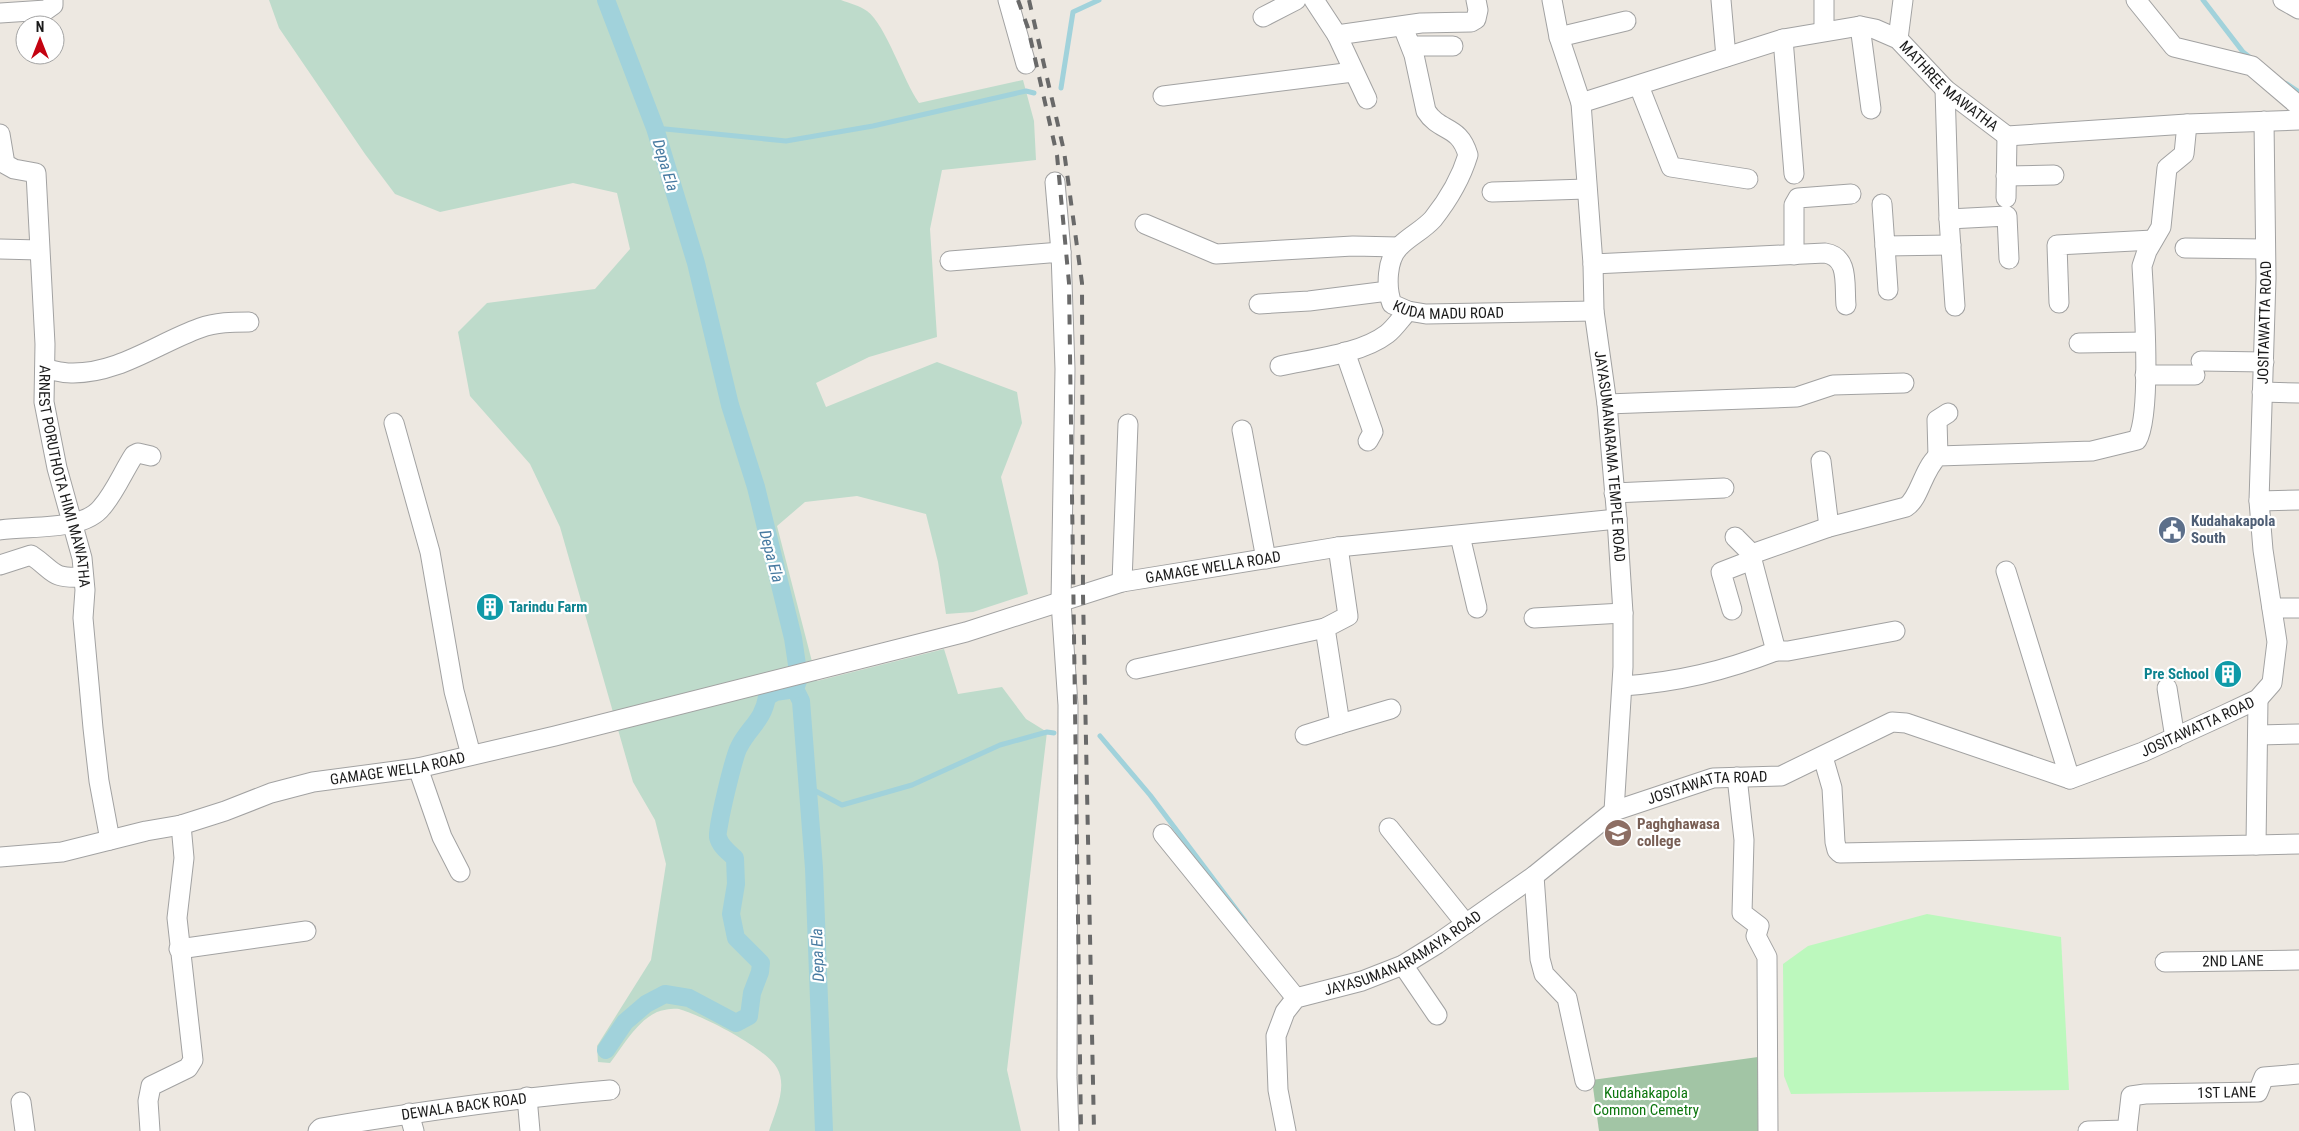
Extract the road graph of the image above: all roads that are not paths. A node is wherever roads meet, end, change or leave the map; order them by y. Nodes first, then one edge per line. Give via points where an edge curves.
1 (53, 0) edge
2 (1008, 0) edge
3 (1296, 0) edge
4 (1314, 0) edge
5 (1476, 0) edge
6 (1552, 0) edge
7 (1721, 0) edge
8 (1824, 0) edge
9 (1903, 0) edge
10 (2136, 0) edge
11 (2283, 0) edge
12 (2299, 9) edge
13 (0, 13) edge
14 (1263, 17) dead end
15 (1626, 21) dead end
16 (1860, 26) junction
17 (1403, 27) junction
18 (1824, 31) junction
19 (1337, 35) junction
20 (1559, 37) junction
21 (1783, 39) junction
22 (1898, 39) junction
23 (1411, 46) junction
24 (1453, 46) dead end
25 (1726, 56) junction
26 (1026, 64) dead end
27 (1352, 72) junction
28 (1639, 86) junction
29 (1945, 89) junction
30 (1163, 96) dead end
31 (1367, 99) dead end
32 (1581, 104) junction
33 (2299, 106) edge
34 (1871, 109) dead end
35 (2299, 120) edge
36 (2264, 121) junction
37 (2187, 124) junction
38 (0, 134) edge
39 (2007, 136) junction
40 (1794, 174) dead end
41 (2054, 175) dead end
42 (2006, 176) junction
43 (1748, 179) dead end
44 (1055, 182) dead end
45 (1586, 189) junction
46 (1492, 192) dead end
47 (1851, 194) dead end
48 (2006, 198) dead end
49 (1882, 204) dead end
50 (1948, 219) junction
51 (1145, 224) dead end
52 (2153, 240) junction
53 (1885, 246) junction
54 (1951, 246) junction
55 (1398, 247) junction
56 (2185, 248) dead end
57 (0, 249) edge
58 (2266, 249) junction
59 (39, 250) junction
60 (1061, 252) junction
61 (1794, 255) junction
62 (2008, 259) dead end
63 (950, 261) dead end
64 (1593, 264) junction
65 (1888, 290) dead end
66 (1388, 291) junction
67 (2059, 303) dead end
68 (1259, 304) dead end
69 (1846, 305) dead end
70 (1955, 306) dead end
71 (1408, 311) junction
72 (1594, 311) junction
73 (250, 322) dead end
74 (2145, 342) junction
75 (2079, 343) dead end
76 (1345, 352) junction
77 (2264, 362) junction
78 (1280, 366) dead end
79 (45, 369) junction
80 (2145, 375) junction
81 (1904, 383) dead end
82 (2262, 392) junction
83 (2299, 393) edge
84 (1607, 404) junction
85 (1948, 413) dead end
86 (394, 423) dead end
87 (1128, 424) dead end
88 (1242, 430) dead end
89 (1368, 441) dead end
90 (151, 456) dead end
91 (1938, 456) junction
92 (1821, 461) dead end
93 (1724, 488) dead end
94 (1614, 492) junction
95 (2260, 500) junction
96 (2299, 500) edge
97 (1617, 519) junction
98 (71, 524) junction
99 (1829, 526) junction
100 (0, 530) edge
101 (1460, 536) junction
102 (1735, 537) dead end
103 (1338, 547) junction
104 (1752, 557) junction
105 (1266, 559) junction
106 (0, 565) edge
107 (2006, 571) dead end
108 (84, 577) junction
109 (1122, 582) junction
110 (1061, 602) junction
111 (1477, 608) dead end
112 (2272, 608) junction
113 (2299, 608) edge
114 (1732, 610) dead end
115 (1623, 613) junction
116 (1534, 618) dead end
117 (1325, 628) junction
118 (1895, 631) dead end
119 (1776, 651) junction
120 (1136, 669) dead end
121 (1623, 686) junction
122 (2167, 688) dead end
123 (2258, 699) junction
124 (1391, 709) dead end
125 (1340, 724) junction
126 (2299, 734) edge
127 (1305, 735) dead end
128 (2259, 735) junction
129 (2174, 738) junction
130 (471, 755) junction
131 (1823, 757) junction
132 (418, 768) junction
133 (1737, 778) junction
134 (2070, 779) junction
135 (1614, 811) junction
136 (181, 825) junction
137 (1389, 828) dead end
138 (1163, 834) dead end
139 (110, 840) junction
140 (2299, 844) edge
141 (2256, 845) junction
142 (0, 857) edge
143 (460, 872) dead end
144 (1534, 876) junction
145 (1466, 924) junction
146 (306, 931) dead end
147 (179, 949) junction
148 (2299, 960) edge
149 (2165, 962) dead end
150 (1403, 965) junction
151 (1296, 998) junction
152 (1437, 1015) dead end
153 (2299, 1074) edge
154 (1585, 1081) dead end
155 (610, 1090) dead end
156 (528, 1097) junction
157 (21, 1102) dead end
158 (412, 1122) edge
159 (25, 1131) edge
160 (150, 1131) edge
161 (318, 1131) edge
162 (530, 1131) edge
163 (1070, 1131) edge
164 (1286, 1131) edge
165 (1768, 1131) edge
166 (2088, 1131) edge
167 (2127, 1131) edge

1 - 13 street via 53,5 46,10
2 - 26 street
3 - 14 street
4 - 19 street
5 - 17 street via 1476,19 1471,22 1421,23
6 - 20 street, JAYASUMANARAMA TEMPLE ROAD
7 - 25 street
8 - 18 street
9 - 22 street
10 - 33 street via 2174,47 2252,66
11 - 12 street
15 - 20 street
16 - 18 street, MATHREE MAWATHA
16 - 22 street, MATHREE MAWATHA
16 - 34 street
17 - 19 street
17 - 23 street
18 - 21 street, MATHREE MAWATHA
19 - 27 street
20 - 32 street, JAYASUMANARAMA TEMPLE ROAD
21 - 25 street, MATHREE MAWATHA
21 - 40 street
22 - 29 street, MATHREE MAWATHA
23 - 24 street
23 - 55 street via 1426,111 1460,136 1468,155 1457,182 1432,220
25 - 28 street, MATHREE MAWATHA
27 - 30 street
27 - 31 street
28 - 32 street, MATHREE MAWATHA
28 - 43 street via 1671,167
29 - 39 street, MATHREE MAWATHA
29 - 50 street
32 - 45 street, JAYASUMANARAMA TEMPLE ROAD
35 - 36 street, MATHREE MAWATHA
36 - 37 street, MATHREE MAWATHA
36 - 58 street, JOSITAWATTA ROAD
37 - 39 street, MATHREE MAWATHA
37 - 52 street via 2184,154 2167,168 2161,227
38 - 59 street, ARNEST PORUTHOTA HIMI MAWATHA via 5,164 36,173
39 - 42 street
41 - 42 street
42 - 48 street
44 - 60 street
45 - 46 street
45 - 64 street, JAYASUMANARAMA TEMPLE ROAD
47 - 61 street via 1798,198 1794,206
49 - 53 street
50 - 54 street
50 - 62 street via 2007,216
51 - 55 street via 1216,254 1353,246
52 - 67 street via 2057,246
52 - 74 street via 2142,266
53 - 54 street
53 - 65 street
54 - 70 street
55 - 66 street, KUDA MADU ROAD via 1389,270
56 - 58 street
57 - 59 street
58 - 77 street, JOSITAWATTA ROAD
59 - 79 street, ARNEST PORUTHOTA HIMI MAWATHA
60 - 63 street
60 - 110 street via 1065,369
61 - 64 street
61 - 69 street via 1835,255 1842,262
64 - 72 street, JAYASUMANARAMA TEMPLE ROAD
66 - 68 street
66 - 71 street, KUDA MADU ROAD via 1392,304
71 - 72 street, KUDA MADU ROAD via 1426,314
71 - 76 street via 1387,334
72 - 84 street, JAYASUMANARAMA TEMPLE ROAD
73 - 79 street via 225,322 202,328 99,370 70,374
74 - 75 street
74 - 80 street
76 - 78 street
76 - 89 street via 1373,432
77 - 80 street
77 - 82 street, JOSITAWATTA ROAD
79 - 98 street, ARNEST PORUTHOTA HIMI MAWATHA via 46,414
80 - 91 street via 2143,431 2137,440 2092,451
81 - 84 street via 1833,384 1796,397
82 - 83 street
82 - 95 street, JOSITAWATTA ROAD
84 - 94 street, JAYASUMANARAMA TEMPLE ROAD
85 - 91 street via 1937,420
86 - 130 street via 430,552 454,691
87 - 109 street
88 - 105 street
90 - 98 street via 134,455 102,508 92,517
91 - 99 street via 1929,465 1912,503 1906,507
92 - 99 street
93 - 94 street
94 - 97 street, JAYASUMANARAMA TEMPLE ROAD
95 - 96 street
95 - 112 street, JOSITAWATTA ROAD via 2263,550
97 - 101 street, GAMAGE WELLA ROAD
97 - 115 street, JAYASUMANARAMA TEMPLE ROAD
98 - 100 street
98 - 108 street, ARNEST PORUTHOTA HIMI MAWATHA via 78,539
99 - 104 street
101 - 103 street, GAMAGE WELLA ROAD
101 - 111 street
102 - 104 street
103 - 105 street, GAMAGE WELLA ROAD
103 - 117 street via 1348,616
104 - 114 street via 1722,572
104 - 119 street
105 - 109 street, GAMAGE WELLA ROAD
106 - 108 street via 31,555 58,576
107 - 134 street
108 - 139 street, ARNEST PORUTHOTA HIMI MAWATHA via 83,618 93,728
109 - 110 street, GAMAGE WELLA ROAD
110 - 130 street, GAMAGE WELLA ROAD via 966,632
110 - 163 street via 1068,705 1067,1077
112 - 113 street
112 - 123 street, JOSITAWATTA ROAD via 2277,642 2272,683
115 - 116 street
115 - 121 street, JAYASUMANARAMA TEMPLE ROAD
117 - 120 street
117 - 125 street
118 - 119 street
119 - 121 street via 1735,667 1664,683
121 - 135 street, JAYASUMANARAMA TEMPLE ROAD
122 - 129 street
123 - 128 street
123 - 129 street, JOSITAWATTA ROAD
124 - 125 street
125 - 127 street
126 - 128 street
128 - 141 street
129 - 134 street, JOSITAWATTA ROAD
130 - 132 street, GAMAGE WELLA ROAD
131 - 133 street, JOSITAWATTA ROAD via 1781,776
131 - 134 street, JOSITAWATTA ROAD via 1892,722 1906,723
131 - 141 street via 1832,788 1835,842 1840,853
132 - 136 street, GAMAGE WELLA ROAD via 270,792
132 - 143 street via 442,837
133 - 135 street, JOSITAWATTA ROAD via 1713,778
133 - 165 street via 1744,840 1742,914 1759,926 1756,936 1767,957
135 - 144 street, JAYASUMANARAMAYA ROAD
136 - 139 street, GAMAGE WELLA ROAD
136 - 147 street via 184,858 177,918
137 - 145 street
138 - 151 street
139 - 142 street, GAMAGE WELLA ROAD via 62,852
140 - 141 street
144 - 145 street, JAYASUMANARAMAYA ROAD
144 - 154 street via 1540,959 1544,974 1567,998
145 - 150 street, JAYASUMANARAMAYA ROAD
146 - 147 street
147 - 160 street via 193,1060 188,1068 151,1086 148,1101
148 - 149 street, 2ND LANE
150 - 151 street, JAYASUMANARAMAYA ROAD via 1362,981
150 - 152 street
151 - 164 street via 1285,1012 1276,1036 1278,1090
153 - 167 street, 1ST LANE via 2264,1077 2258,1092 2131,1096
155 - 156 street, DEWALA BACK ROAD
156 - 158 street, DEWALA BACK ROAD
156 - 162 street
157 - 159 street
158 - 161 street, DEWALA BACK ROAD via 321,1128
166 - 167 street

